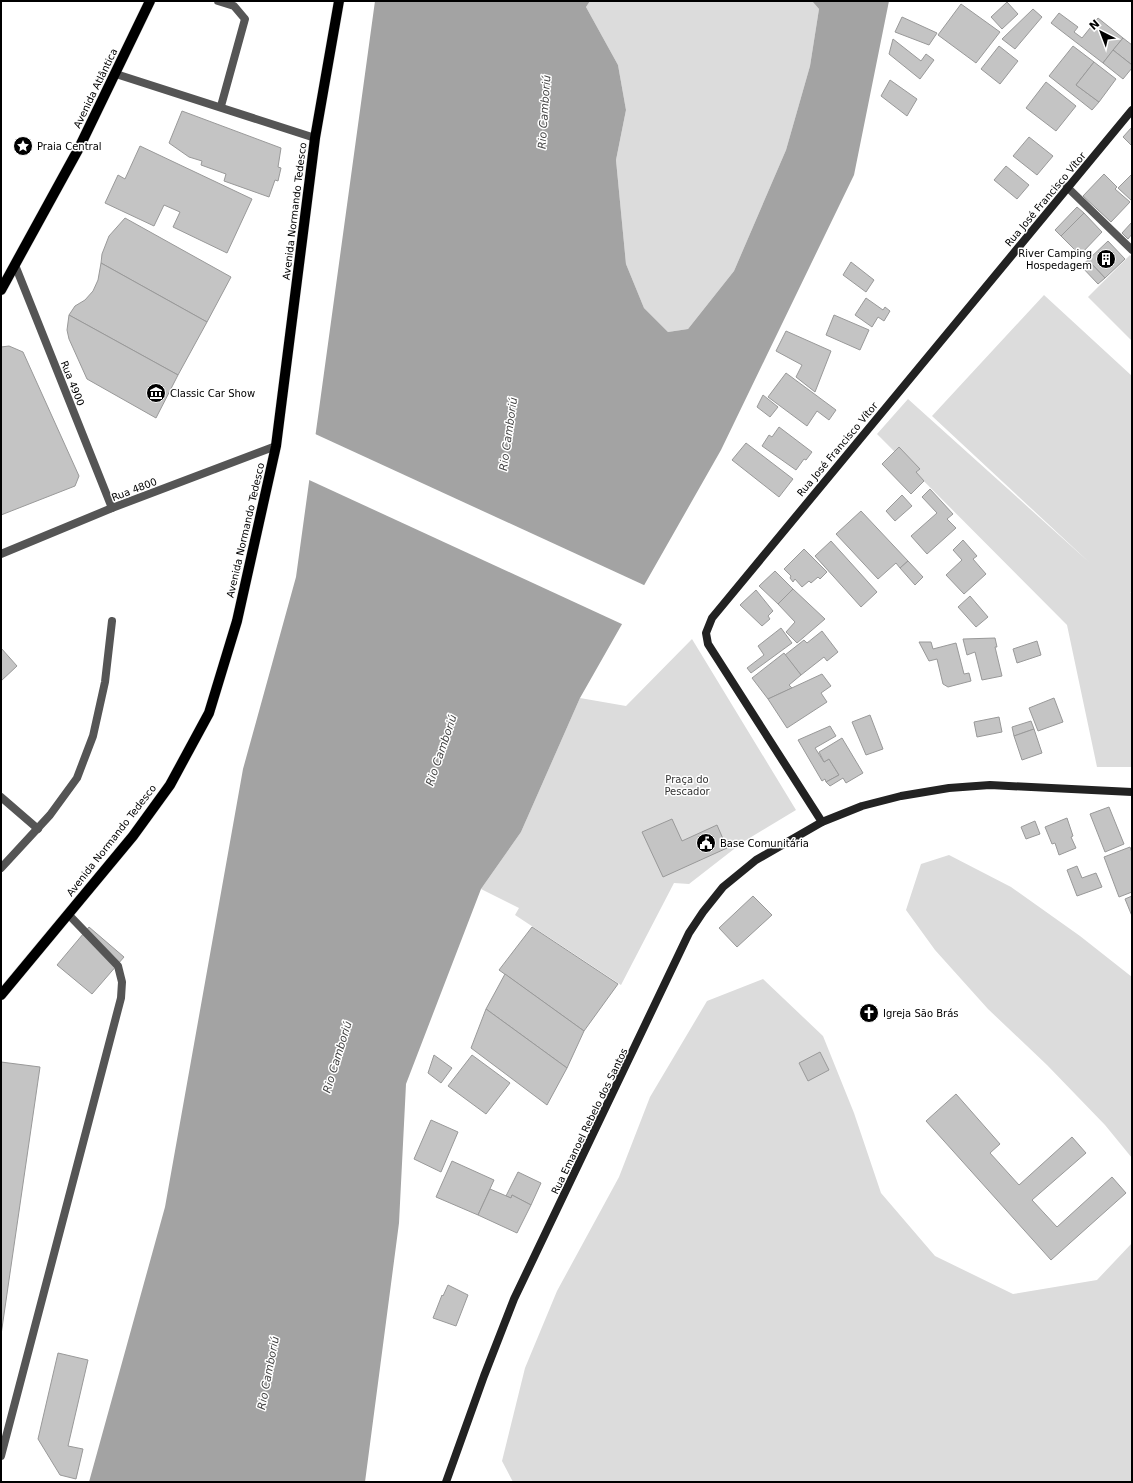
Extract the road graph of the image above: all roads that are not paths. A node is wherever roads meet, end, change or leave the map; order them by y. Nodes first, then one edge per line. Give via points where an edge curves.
1 (150, 1) edge
2 (218, 1) edge
3 (339, 1) edge
4 (116, 74) junction
5 (221, 106) junction
6 (1132, 110) edge
7 (315, 138) junction
8 (1068, 187) junction
9 (1132, 250) edge
10 (15, 265) junction
11 (1, 290) edge
12 (276, 446) junction
13 (112, 508) junction
14 (1, 554) edge
15 (112, 621) dead end
16 (1132, 792) edge
17 (1, 797) edge
18 (822, 822) junction
19 (38, 828) junction
20 (1, 868) edge
21 (68, 914) junction
22 (1, 995) edge
23 (1, 1456) edge
24 (446, 1482) edge

1 - 4 main road, Avenida Atlântica
2 - 5 street via 234,6 245,19
3 - 7 main road, Avenida Normando Tedesco
4 - 5 street
4 - 10 main road, Avenida Atlântica
5 - 7 street
6 - 8 main road, Rua José Francisco Vítor
7 - 12 main road, Avenida Normando Tedesco
8 - 9 street
8 - 18 main road, Rua José Francisco Vítor via 712,618 706,633 708,644
10 - 11 main road, Avenida Atlântica
10 - 13 street, Rua 4900
12 - 13 street, Rua 4800
12 - 21 main road, Avenida Normando Tedesco via 237,621 209,713 170,785
13 - 14 street, Rua 4800
15 - 19 street via 105,682 93,736 77,778
16 - 18 main road, Rua Emanoel Rebelo dos Santos via 990,785 948,788 862,806
17 - 19 street
18 - 24 main road, Rua Emanoel Rebelo dos Santos via 768,853 723,887 689,933 514,1299
19 - 20 street
21 - 22 main road, Avenida Normando Tedesco
21 - 23 street via 118,966 122,982 121,998

